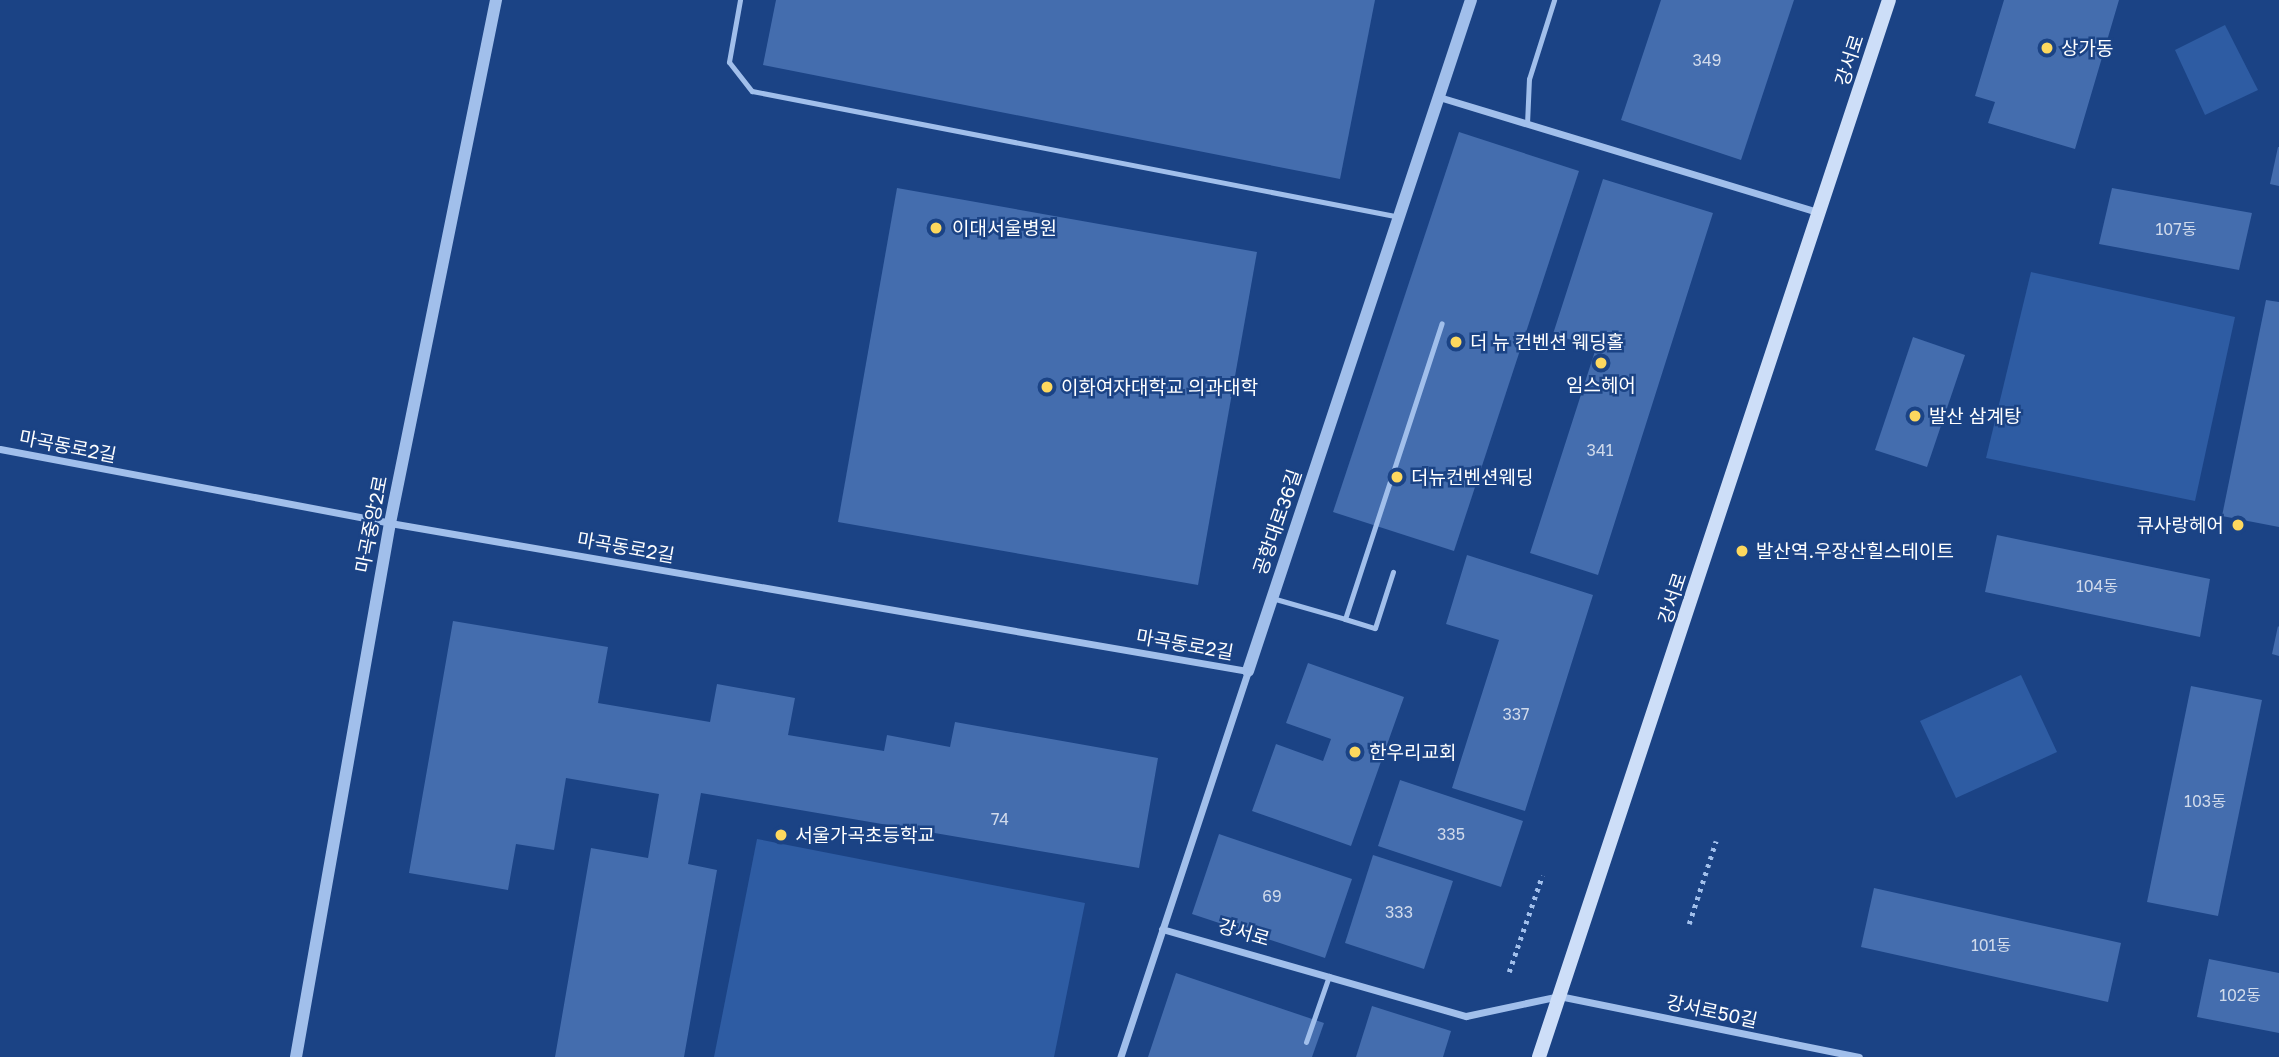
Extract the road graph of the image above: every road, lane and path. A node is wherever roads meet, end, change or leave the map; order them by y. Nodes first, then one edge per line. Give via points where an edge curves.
1 (496, 0) edge
2 (740, 0) edge
3 (1471, 0) edge
4 (1554, 0) edge
5 (1889, 0) edge
6 (1439, 97) junction
7 (1527, 124) junction
8 (1819, 212) junction
9 (1400, 217) junction
10 (1443, 323) dead end
11 (0, 449) edge
12 (390, 523) junction
13 (1393, 572) dead end
14 (1272, 597) junction
15 (1345, 619) junction
16 (1248, 671) junction
17 (1716, 841) dead end
18 (1542, 876) dead end
19 (1689, 925) dead end
20 (1162, 929) junction
21 (1509, 972) dead end
22 (1328, 976) junction
23 (1559, 996) junction
24 (1307, 1042) dead end
25 (296, 1057) edge
26 (1120, 1057) edge
27 (1539, 1057) edge
28 (1859, 1057) edge

1 - 12 street, 마곡중앙2로
2 - 9 lane via 729,62 752,91
3 - 6 street, 공항대로36길
4 - 7 lane via 1529,79
5 - 8 main road, 강서로
6 - 7 street
6 - 9 street, 공항대로36길
7 - 8 street
8 - 23 main road, 강서로
9 - 14 street, 공항대로36길
10 - 15 lane
11 - 12 street, 마곡동로2길
12 - 16 street, 마곡동로2길
12 - 25 street, 마곡중앙2로
13 - 15 lane via 1375,628
14 - 15 lane
14 - 16 street, 공항대로36길
16 - 20 street, 공항대로36길
17 - 19 path
18 - 21 path
20 - 22 street, 강서로
20 - 26 street, 공항대로36길
22 - 23 street, 강서로 via 1466,1016
22 - 24 lane
23 - 27 main road, 강서로
23 - 28 street, 강서로50길

